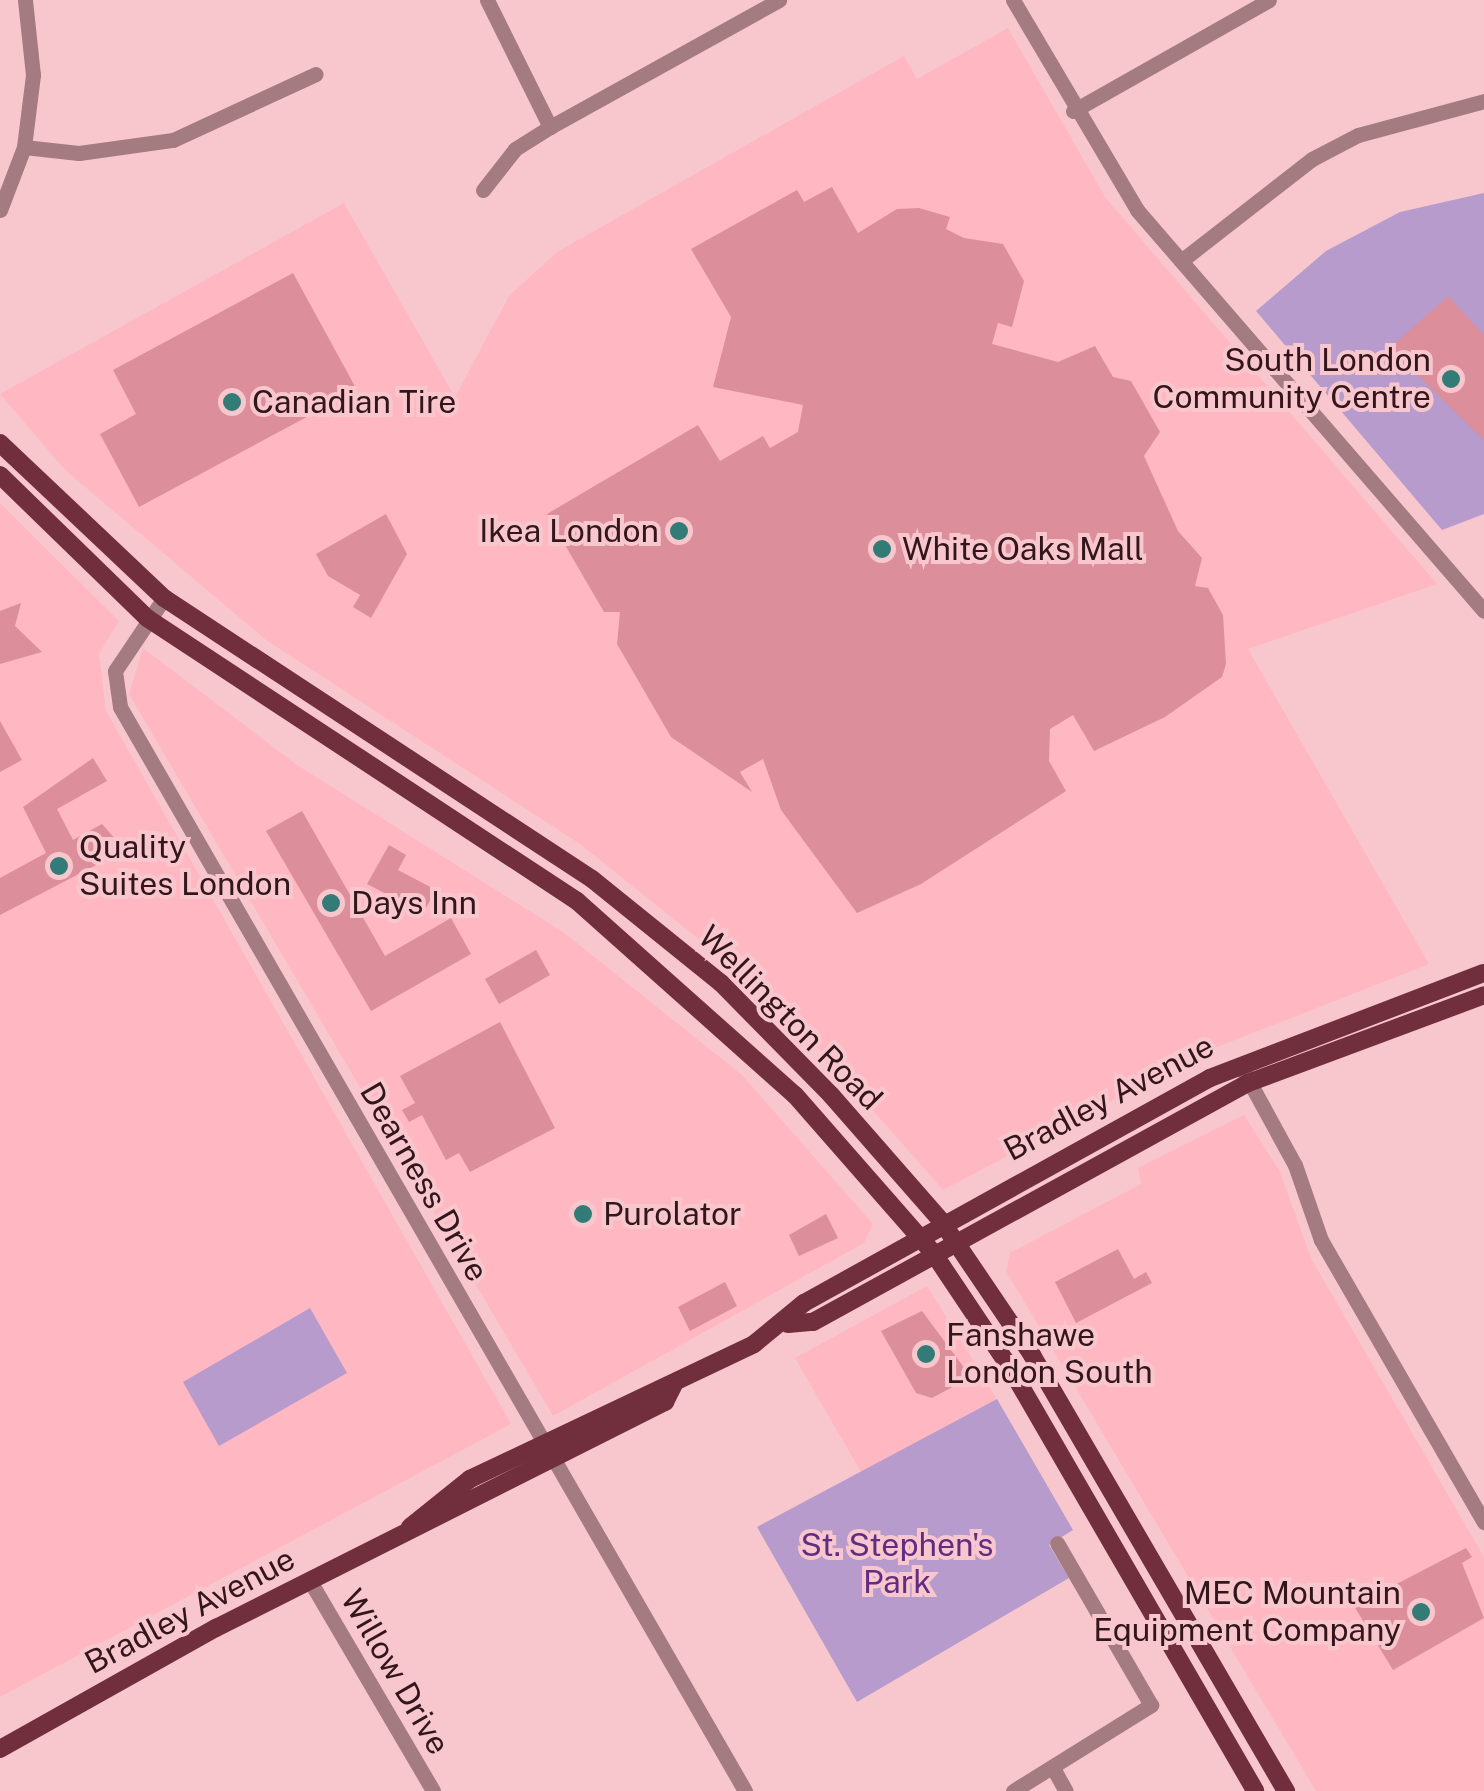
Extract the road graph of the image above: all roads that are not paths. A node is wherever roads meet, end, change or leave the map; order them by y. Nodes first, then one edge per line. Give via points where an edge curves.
1 (25, 0) edge
2 (488, 0) edge
3 (778, 0) edge
4 (1012, 0) edge
5 (1269, 0) edge
6 (316, 74) dead end
7 (1484, 100) edge
8 (1073, 111) junction
9 (550, 127) junction
10 (24, 148) junction
11 (484, 190) dead end
12 (0, 210) edge
13 (1181, 261) junction
14 (0, 443) edge
15 (0, 475) edge
16 (164, 598) junction
17 (1484, 611) edge
18 (148, 618) junction
19 (602, 887) junction
20 (586, 908) junction
21 (1484, 973) edge
22 (1484, 996) edge
23 (1240, 1063) junction
24 (1248, 1083) junction
25 (942, 1222) junction
26 (920, 1236) junction
27 (956, 1241) junction
28 (934, 1254) junction
29 (788, 1324) junction
30 (673, 1386) junction
31 (543, 1442) junction
32 (553, 1460) junction
33 (1484, 1522) edge
34 (410, 1528) junction
35 (1056, 1543) dead end
36 (310, 1581) junction
37 (0, 1749) edge
38 (1053, 1768) junction
39 (433, 1791) edge
40 (745, 1791) edge
41 (1013, 1791) edge
42 (1066, 1791) edge
43 (1255, 1791) edge
44 (1286, 1791) edge

1 - 10 street via 34,75
2 - 9 street
3 - 9 street
4 - 8 street
5 - 8 street
6 - 10 street via 173,140 78,153
7 - 13 street via 1358,135 1312,159
8 - 13 street
9 - 11 street via 514,149
10 - 12 street
13 - 17 street
14 - 16 main road, Wellington Road
15 - 18 main road, Wellington Road
16 - 18 street, Dearness Drive
16 - 19 main road, Wellington Road
18 - 20 main road, Wellington Road
18 - 31 street, Dearness Drive via 115,671 120,707
19 - 20 main road
19 - 25 main road, Wellington Road via 720,983
20 - 26 main road, Wellington Road via 706,1006
21 - 23 main road, Bradley Avenue
22 - 24 main road, Bradley Avenue
23 - 24 street
23 - 25 main road, Bradley Avenue
24 - 27 main road, Bradley Avenue
24 - 33 street via 1296,1165 1320,1240
25 - 26 main road, Bradley Avenue
25 - 27 main road, Wellington Road
26 - 28 main road, Wellington Road
26 - 29 main road, Bradley Avenue via 804,1302
27 - 28 main road, Bradley Avenue
27 - 44 main road, Wellington Road via 1168,1581
28 - 29 main road, Bradley Avenue via 813,1322
28 - 43 main road, Wellington Road via 1092,1500
29 - 30 main road, Bradley Avenue
30 - 31 main road, Bradley Avenue via 655,1385
30 - 32 main road, Bradley Avenue via 665,1402
31 - 32 street, Dearness Drive
31 - 34 main road, Bradley Avenue via 445,1494
32 - 34 main road, Bradley Avenue
32 - 40 street, Dearness Drive
34 - 36 main road, Bradley Avenue
35 - 38 street via 1151,1705
36 - 37 main road, Bradley Avenue
36 - 39 street, Willow Drive
38 - 41 street
38 - 42 street

